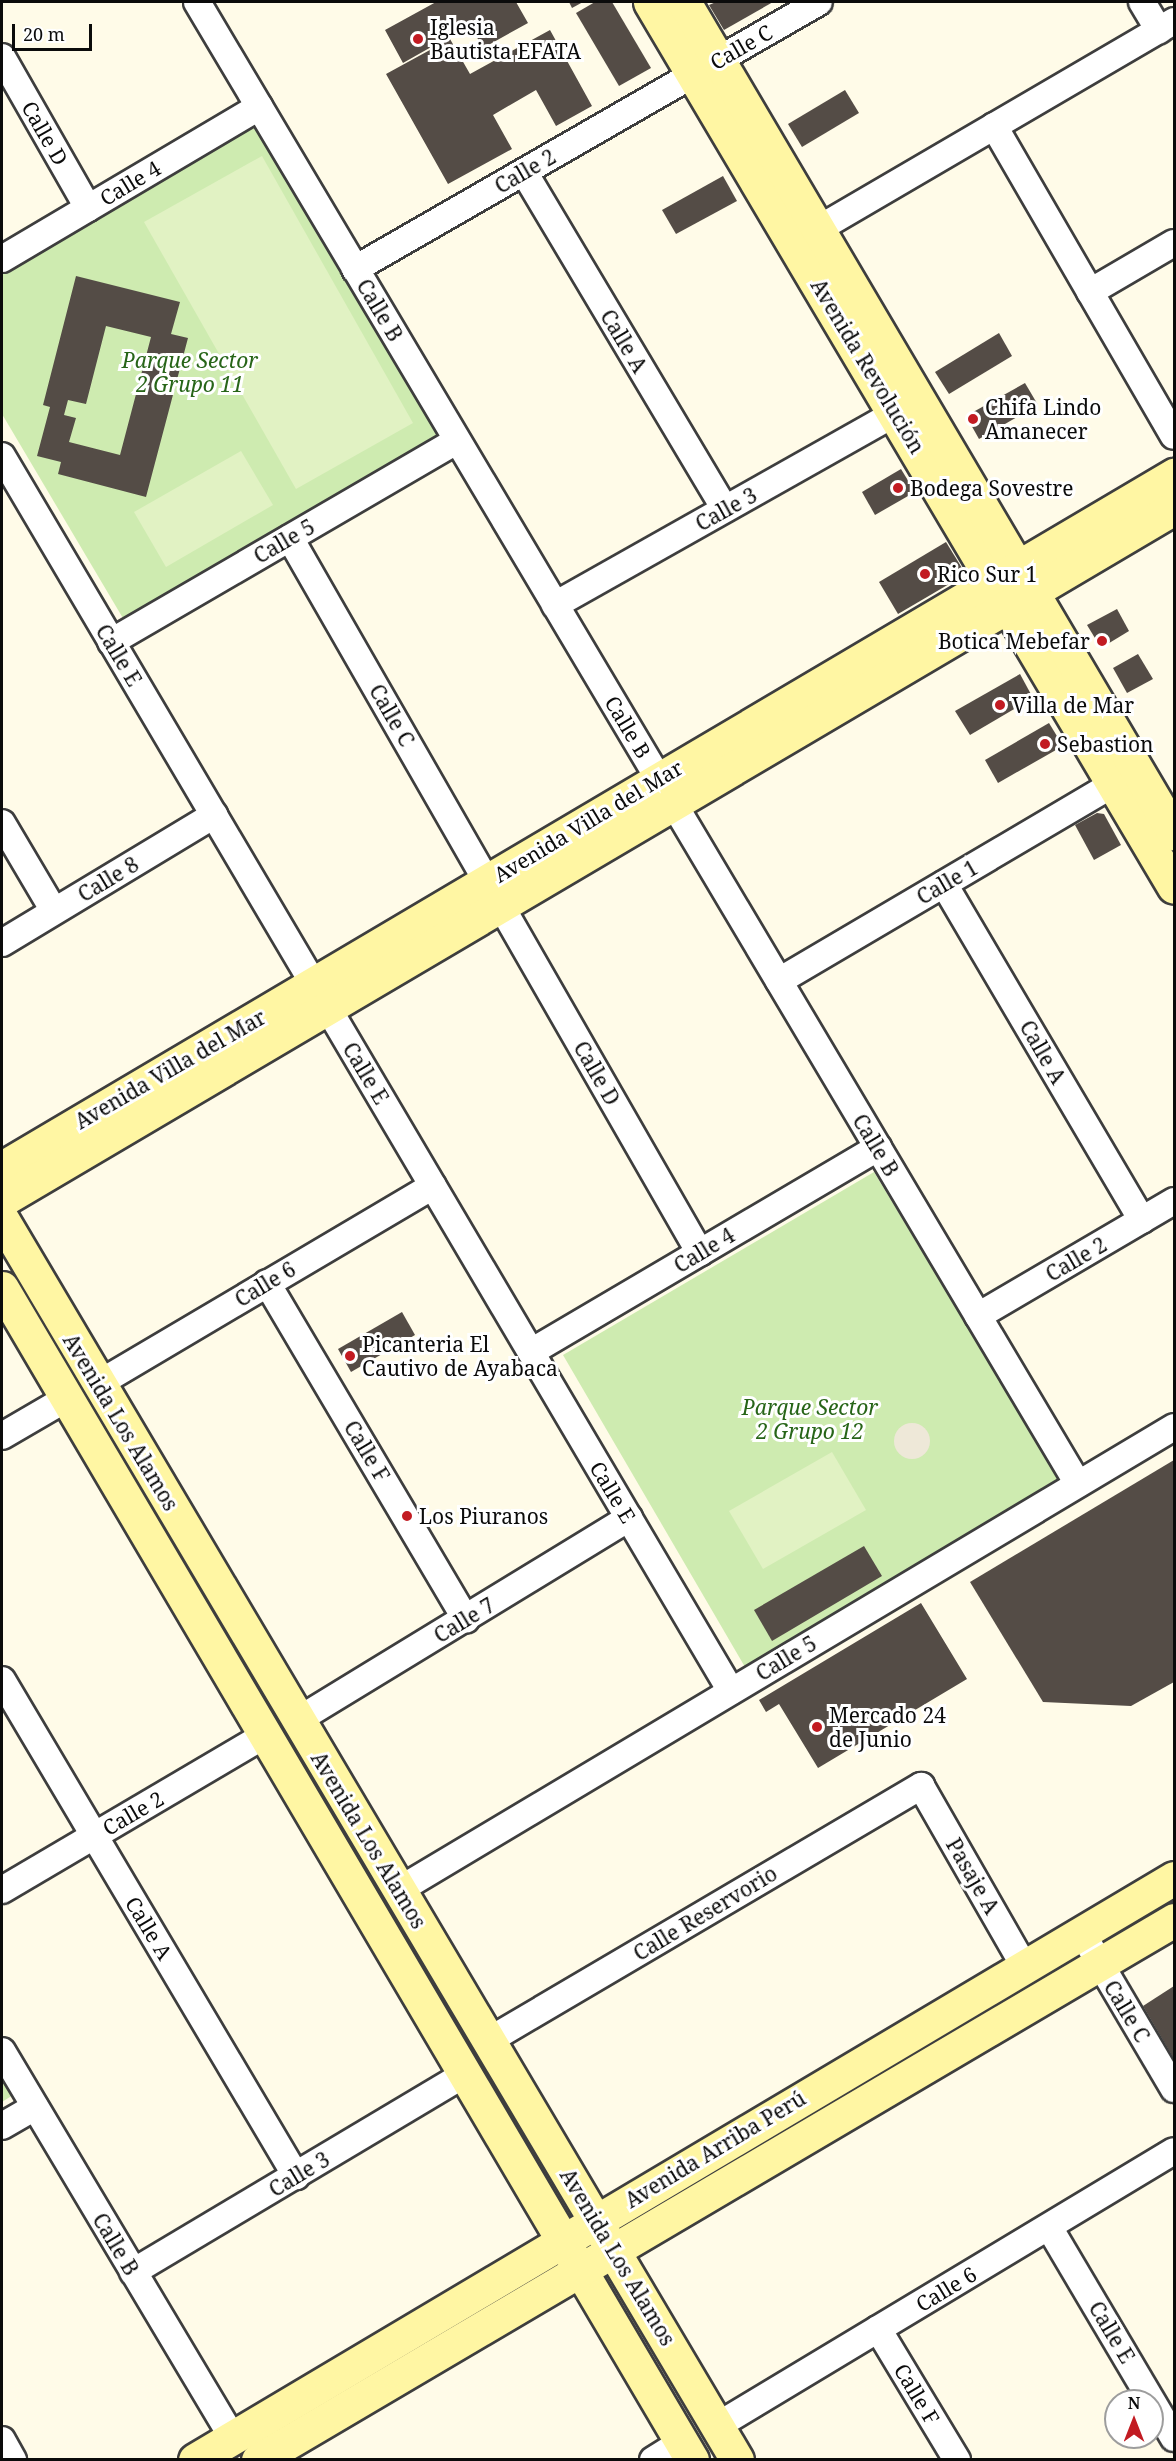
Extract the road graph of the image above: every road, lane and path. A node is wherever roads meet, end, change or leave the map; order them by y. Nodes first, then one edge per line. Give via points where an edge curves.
1 (196, 2) edge
2 (650, 2) edge
3 (684, 2) edge
4 (819, 2) edge
5 (1142, 2) edge
6 (1167, 25) edge
7 (2, 57) edge
8 (706, 67) junction
9 (259, 106) junction
10 (994, 126) junction
11 (524, 172) junction
12 (88, 208) junction
13 (820, 228) junction
14 (1174, 243) edge
15 (2, 259) edge
16 (356, 269) junction
17 (1090, 292) junction
18 (896, 413) junction
19 (1174, 436) edge
20 (458, 441) junction
21 (5, 470) edge
22 (1174, 475) edge
23 (1174, 508) edge
24 (725, 510) junction
25 (290, 538) junction
26 (1014, 587) junction
27 (555, 605) junction
28 (111, 642) junction
29 (1114, 784) junction
30 (666, 791) junction
31 (214, 815) junction
32 (2, 823) edge
33 (1174, 833) edge
34 (944, 884) junction
35 (1174, 887) edge
36 (495, 893) junction
37 (54, 911) junction
38 (2, 943) edge
39 (779, 981) junction
40 (321, 997) junction
41 (878, 1148) junction
42 (2, 1168) edge
43 (433, 1186) junction
44 (2, 1200) edge
45 (1174, 1201) edge
46 (2, 1219) edge
47 (1142, 1220) junction
48 (700, 1253) junction
49 (267, 1283) junction
50 (2, 1288) edge
51 (978, 1316) junction
52 (531, 1353) junction
53 (98, 1384) junction
54 (67, 1398) junction
55 (1174, 1428) edge
56 (2, 1436) edge
57 (1078, 1484) junction
58 (629, 1518) junction
59 (466, 1619) junction
60 (2, 1680) edge
61 (731, 1690) junction
62 (298, 1720) junction
63 (265, 1735) junction
64 (921, 1785) joint
65 (94, 1836) junction
66 (1174, 1878) edge
67 (2, 1890) edge
68 (399, 1890) junction
69 (1174, 1920) edge
70 (1082, 1933) junction
71 (1099, 1965) junction
72 (1024, 1966) junction
73 (488, 2041) junction
74 (2, 2050) edge
75 (465, 2074) junction
76 (1174, 2089) edge
77 (35, 2108) junction
78 (2, 2126) edge
79 (1174, 2151) edge
80 (296, 2176) junction
81 (597, 2220) junction
82 (1049, 2227) junction
83 (564, 2240) junction
84 (614, 2250) junction
85 (582, 2270) junction
86 (133, 2272) junction
87 (878, 2329) junction
88 (717, 2426) junction
89 (232, 2437) junction
90 (1174, 2438) edge
91 (2, 2440) edge
92 (687, 2451) edge
93 (13, 2460) edge
94 (195, 2460) edge
95 (258, 2460) edge
96 (653, 2460) edge
97 (737, 2460) edge
98 (957, 2460) edge

1 - 9 street, Calle B
2 - 8 street, Avenida Revolución
3 - 8 street, Avenida Revolución
4 - 8 street, Calle C
5 - 6 street
6 - 10 street
7 - 12 street, Calle D
8 - 11 street, Calle 2
8 - 13 street, Avenida Revolución
8 - 18 street, Avenida Revolución
9 - 12 street, Calle 4
9 - 16 street, Calle B
10 - 13 street
10 - 17 street
11 - 16 street, Calle 2
11 - 24 street, Calle A
12 - 15 street, Calle 4
13 - 26 street, Avenida Revolución
14 - 17 street
16 - 20 street, Calle B
17 - 19 street
18 - 24 street, Calle 3
18 - 26 street, Avenida Revolución
20 - 25 street, Calle 5
20 - 27 street, Calle B
21 - 28 street, Calle E
22 - 26 street, Avenida Villa del Mar
23 - 26 street, Avenida Villa del Mar
24 - 27 street, Calle 3
25 - 28 street, Calle 5
25 - 36 street, Calle C
26 - 29 street, Avenida Revolución
26 - 30 street, Avenida Villa del Mar
26 - 33 street, Avenida Revolución
27 - 30 street, Calle B
28 - 31 street, Calle E
29 - 34 street, Calle 1
29 - 35 street, Avenida Revolución
30 - 36 street, Avenida Villa del Mar
30 - 39 street, Calle B
31 - 37 street, Calle 8
31 - 40 street, Calle E
32 - 37 street
34 - 39 street, Calle 1
34 - 47 street, Calle A
36 - 40 street, Avenida Villa del Mar
36 - 48 street, Calle D
37 - 38 street, Calle 8
39 - 41 street, Calle B
40 - 42 street, Avenida Villa del Mar
40 - 43 street, Calle E
40 - 44 street, Avenida Villa del Mar
41 - 48 street, Calle 4
41 - 51 street, Calle B
43 - 49 street, Calle 6
43 - 52 street, Calle E
45 - 47 street, Calle 2
46 - 53 street, Avenida Los Alamos
47 - 51 street, Calle 2
48 - 52 street, Calle 4
49 - 53 street, Calle 6
49 - 59 street, Calle F
50 - 54 street, Avenida Los Alamos
51 - 57 street, Calle B
52 - 58 street, Calle E
53 - 62 street, Avenida Los Alamos
54 - 56 street
54 - 63 street, Avenida Los Alamos
55 - 57 street, Calle 5
57 - 61 street, Calle 5
58 - 59 street, Calle 7
58 - 61 street, Calle E
59 - 62 street, Calle 7
60 - 65 street, Calle A
61 - 68 street, Calle 5
62 - 68 street, Avenida Los Alamos
63 - 65 street, Calle 2
63 - 75 street, Avenida Los Alamos
64 - 72 street, Pasaje A
64 - 73 street, Calle Reservorio
65 - 67 street, Calle 2
65 - 80 street, Calle A
66 - 70 street, Avenida Arriba Perú
68 - 73 street, Avenida Los Alamos
69 - 71 street, Avenida Arriba Perú
70 - 71 street, Calle C
70 - 72 street, Avenida Arriba Perú
71 - 76 street, Calle C
71 - 84 street, Avenida Arriba Perú
72 - 81 street, Avenida Arriba Perú
73 - 81 street, Avenida Los Alamos
74 - 77 street, Calle B
75 - 80 street, Calle 3
75 - 83 street, Avenida Los Alamos
77 - 78 street
77 - 86 street, Calle B
79 - 82 street, Calle 6
80 - 86 street, Calle 3
81 - 83 street, Avenida Arriba Perú
81 - 84 street, Avenida Los Alamos
82 - 87 street, Calle 6
82 - 90 street, Calle E
83 - 85 street, Avenida Los Alamos
83 - 89 street, Avenida Arriba Perú
84 - 85 street, Avenida Arriba Perú
84 - 88 street, Avenida Los Alamos
85 - 92 street, Avenida Los Alamos
85 - 95 street, Avenida Arriba Perú
86 - 89 street, Calle B
87 - 88 street, Calle 6
87 - 98 street, Calle F
88 - 97 street, Avenida Los Alamos
89 - 94 street, Avenida Arriba Perú
91 - 93 street
92 - 96 street

